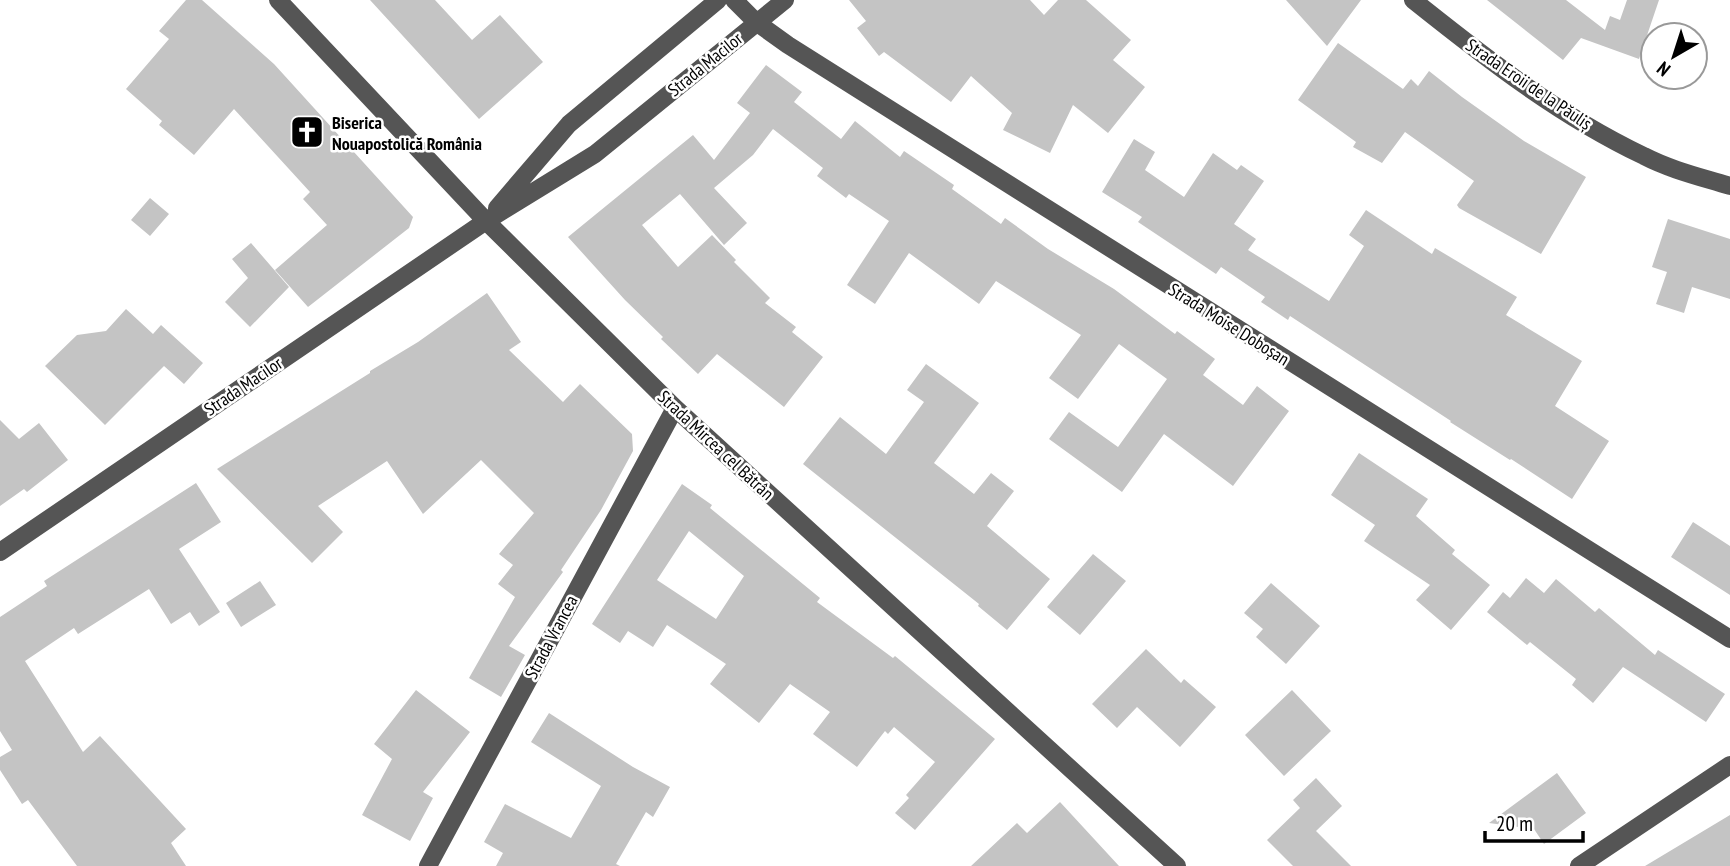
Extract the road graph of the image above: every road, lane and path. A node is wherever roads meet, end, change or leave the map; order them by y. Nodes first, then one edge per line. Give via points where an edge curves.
1 (278, 0) edge
2 (718, 0) edge
3 (734, 0) edge
4 (785, 0) edge
5 (1413, 0) edge
6 (757, 22) junction
7 (1730, 186) edge
8 (486, 221) junction
9 (675, 408) junction
10 (0, 552) edge
11 (1730, 639) edge
12 (1730, 765) edge
13 (428, 866) edge
14 (1177, 866) edge
15 (1579, 866) edge

1 - 8 street, Strada Mircea cel Bătrân
2 - 8 street, Strada Macilor via 569,124
3 - 6 street, Strada Moise Doboșan
4 - 6 street, Strada Macilor
5 - 7 street, Strada Eroii de la Păuliș via 1563,113 1644,157
6 - 8 street, Strada Macilor via 595,154
6 - 11 street, Strada Moise Doboșan via 788,46
8 - 9 street, Strada Mircea cel Bătrân
8 - 10 street, Strada Macilor
9 - 13 street, Strada Vrancea
9 - 14 street, Strada Mircea cel Bătrân
12 - 15 street

